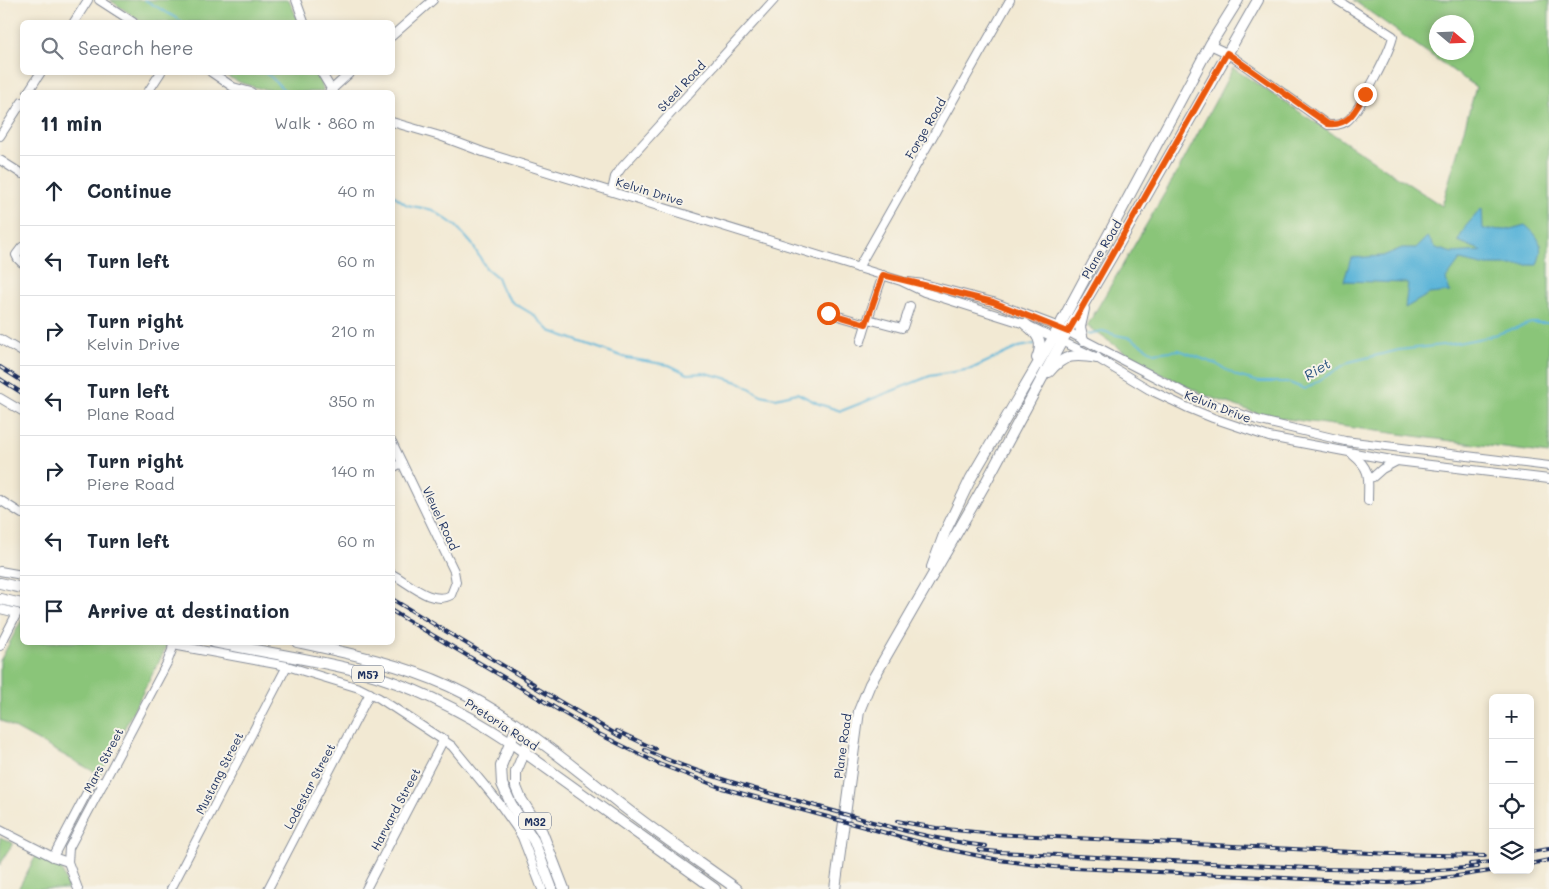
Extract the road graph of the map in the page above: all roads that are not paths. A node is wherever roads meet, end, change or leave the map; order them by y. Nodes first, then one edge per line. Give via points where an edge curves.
1 (88, 0) edge
2 (99, 0) edge
3 (296, 0) edge
4 (434, 0) edge
5 (774, 0) edge
6 (1010, 0) edge
7 (1234, 0) edge
8 (1238, 0) edge
9 (1258, 0) edge
10 (1336, 0) edge
11 (1230, 14) junction
12 (75, 20) edge
13 (130, 20) edge
14 (303, 20) edge
15 (395, 33) edge
16 (1210, 45) junction
17 (1227, 53) junction
18 (39, 75) edge
19 (159, 75) edge
20 (215, 75) edge
21 (322, 75) edge
22 (348, 75) edge
23 (29, 90) edge
24 (149, 90) edge
25 (236, 90) edge
26 (330, 90) edge
27 (333, 90) edge
28 (20, 105) edge
29 (395, 123) edge
30 (0, 136) edge
31 (0, 160) edge
32 (20, 173) edge
33 (612, 191) junction
34 (20, 250) edge
35 (20, 261) edge
36 (858, 268) junction
37 (883, 275) junction
38 (901, 281) junction
39 (1087, 296) junction
40 (910, 306) dead end
41 (828, 313) dead end
42 (867, 322) junction
43 (1025, 324) junction
44 (1063, 329) junction
45 (0, 339) edge
46 (1058, 339) junction
47 (1084, 340) junction
48 (861, 341) dead end
49 (20, 351) edge
50 (1097, 358) junction
51 (1033, 371) junction
52 (1038, 386) junction
53 (0, 398) edge
54 (20, 410) edge
55 (1016, 424) junction
56 (395, 448) edge
57 (1350, 453) junction
58 (1397, 461) junction
59 (402, 463) junction
60 (395, 466) edge
61 (1549, 466) edge
62 (1373, 477) dead end
63 (1535, 477) junction
64 (1549, 479) edge
65 (978, 481) dead end
66 (1549, 484) edge
67 (0, 500) edge
68 (1368, 502) dead end
69 (20, 513) edge
70 (0, 571) edge
71 (20, 575) edge
72 (395, 576) edge
73 (0, 583) edge
74 (20, 588) edge
75 (0, 599) edge
76 (20, 608) edge
77 (0, 609) edge
78 (908, 617) junction
79 (173, 645) edge
80 (178, 645) edge
81 (229, 645) edge
82 (310, 645) edge
83 (0, 646) edge
84 (286, 666) junction
85 (370, 693) junction
86 (517, 726) junction
87 (531, 736) junction
88 (444, 739) junction
89 (510, 742) junction
90 (523, 753) junction
91 (536, 762) junction
92 (516, 772) junction
93 (103, 784) junction
94 (641, 820) junction
95 (631, 829) junction
96 (0, 830) edge
97 (53, 857) junction
98 (68, 862) junction
99 (78, 889) edge
100 (171, 889) edge
101 (268, 889) edge
102 (366, 889) edge
103 (542, 889) edge
104 (552, 889) edge
105 (564, 889) edge
106 (715, 889) edge
107 (737, 889) edge
108 (835, 889) edge

1 - 12 street
2 - 13 street
3 - 14 street
4 - 15 street
5 - 33 street, Steel Road via 622,166 615,176
6 - 36 street, Forge Road
7 - 11 main road
8 - 11 main road, Plane Road
9 - 17 main road, Plane Road
10 - 17 street via 1392,34 1393,39 1352,116 1340,124 1328,124
11 - 16 main road, Plane Road
16 - 17 street
16 - 44 main road, Plane Road
17 - 39 main road, Plane Road
18 - 23 street
19 - 24 street
20 - 25 street
21 - 26 street
22 - 27 street
28 - 30 street
29 - 33 street, Kelvin Drive
31 - 32 street
33 - 36 street, Kelvin Drive
34 - 35 street via 16,255
36 - 37 street, Kelvin Drive
37 - 38 street, Kelvin Drive
37 - 42 street
38 - 43 street, Kelvin Drive via 924,292
38 - 44 street, Kelvin Drive via 993,302
39 - 44 main road, Plane Road
39 - 47 main road via 1080,327
40 - 42 street via 902,328
41 - 42 street
42 - 48 street
43 - 46 street, Kelvin Drive
43 - 51 main road via 1035,332 1040,342
44 - 46 main road, Plane Road
44 - 47 street, Kelvin Drive
45 - 49 street
46 - 50 street, Kelvin Drive
46 - 51 main road, Plane Road
46 - 52 main road, Plane Road
47 - 61 street, Kelvin Drive via 1193,397 1257,420 1345,441
50 - 52 main road via 1074,355 1064,359
50 - 57 street, Kelvin Drive via 1150,390 1213,418 1268,437
51 - 78 main road, Plane Road via 971,478
52 - 55 main road, Plane Road
53 - 54 street
55 - 65 main road
55 - 78 main road, Plane Road
56 - 59 street, Vleuel Road
57 - 58 street, Kelvin Drive
57 - 68 street via 1367,470
58 - 62 street
58 - 63 street, Kelvin Drive
59 - 60 street
59 - 72 street, Vleuel Road via 456,582 454,592 441,599
63 - 64 street, Kelvin Drive
63 - 66 street
67 - 69 street
70 - 71 street
73 - 74 main road
75 - 76 main road
76 - 77 street
76 - 83 street
78 - 108 main road, Plane Road via 870,684 859,711
79 - 93 street, Mars Street via 167,663
80 - 84 street
81 - 89 main road, Pretoria Road / M57 via 359,671 392,681 479,721
82 - 86 main road, Pretoria Road / M57 via 366,658 431,679 476,700
84 - 85 street
84 - 100 street, Mustang Street
85 - 88 street
85 - 101 street, Lodestar Street
86 - 87 main road, Pretoria Road / M57
86 - 89 main road, M32
87 - 90 main road, M32
87 - 94 main road, Pretoria Road / M57
88 - 102 street, Harvard Street
88 - 103 street via 516,827
89 - 90 main road, Pretoria Road / M57
89 - 104 main road, M32 via 501,766 502,784 534,841
90 - 91 main road, Pretoria Road / M57
90 - 92 main road, M32
91 - 92 main road via 524,765
91 - 95 main road, Pretoria Road / M57
92 - 105 main road, M32 via 519,796 542,832
93 - 97 street via 94,779
93 - 98 street, Mars Street via 69,848
94 - 95 main road
94 - 107 main road, Pretoria Road / M57
95 - 106 main road, Pretoria Road / M57
96 - 97 street
97 - 98 street
98 - 99 street

